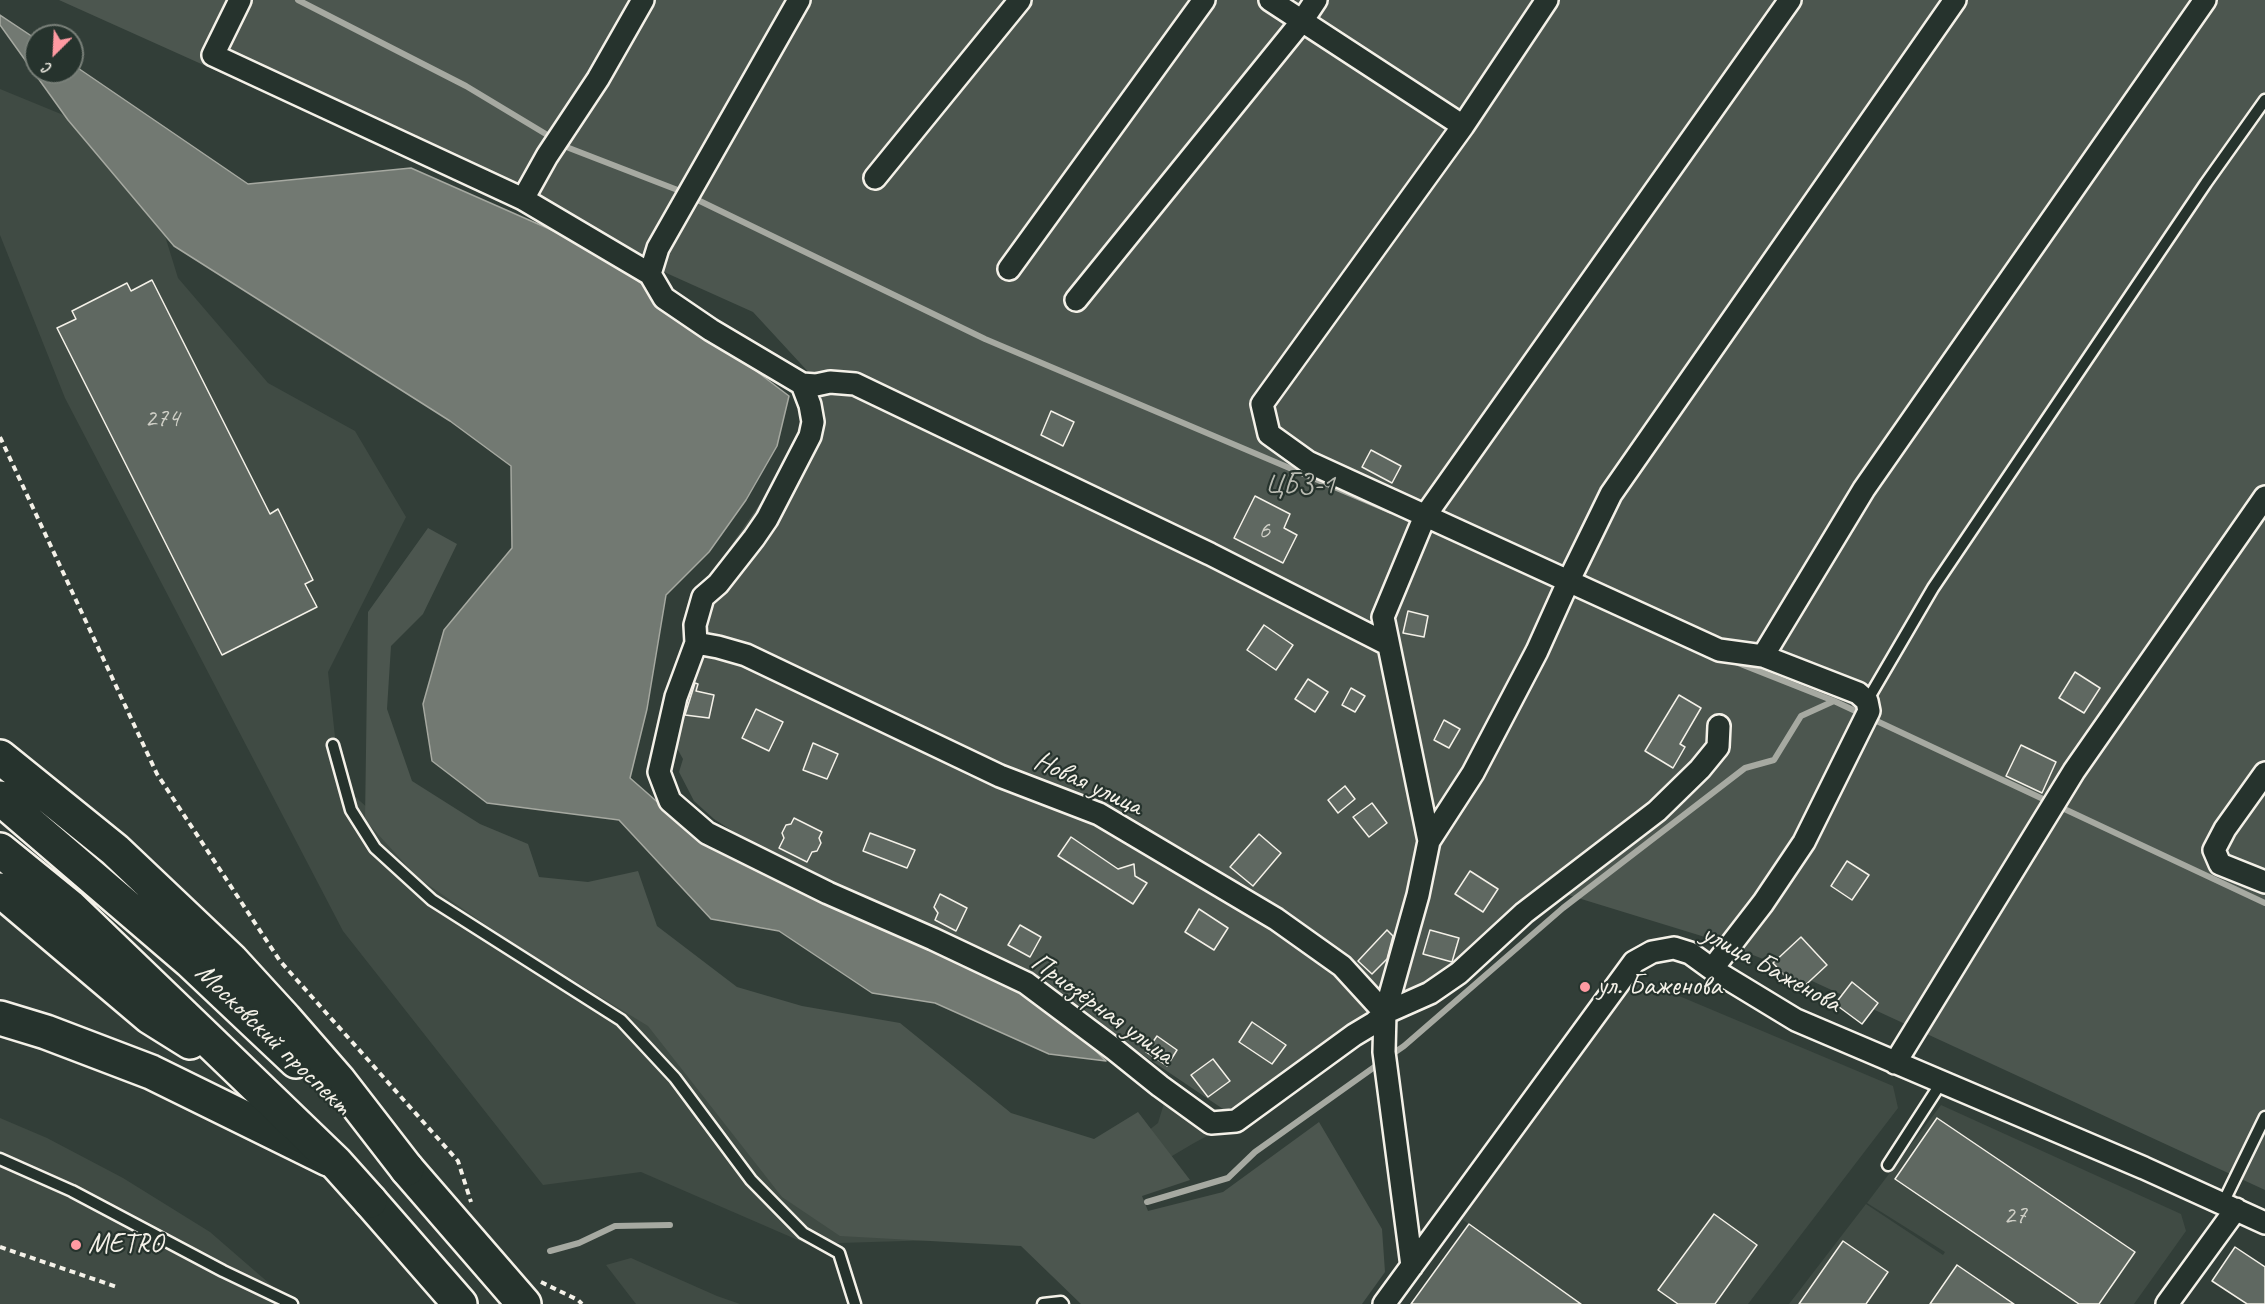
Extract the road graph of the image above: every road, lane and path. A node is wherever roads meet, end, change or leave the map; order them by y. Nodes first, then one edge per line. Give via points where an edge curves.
1 (240, 0) edge
2 (643, 0) edge
3 (799, 0) edge
4 (1020, 0) edge
5 (1204, 0) edge
6 (1270, 0) edge
7 (1317, 0) edge
8 (1547, 0) edge
9 (1790, 0) edge
10 (1955, 0) edge
11 (2205, 0) edge
12 (1302, 21) junction
13 (2265, 100) edge
14 (1463, 126) junction
15 (875, 178) dead end
16 (523, 200) junction
17 (1010, 269) dead end
18 (650, 274) junction
19 (1076, 300) dead end
20 (802, 384) junction
21 (0, 437) edge
22 (2265, 497) edge
23 (1425, 516) junction
24 (1569, 580) junction
25 (696, 643) junction
26 (1387, 644) junction
27 (1763, 656) junction
28 (1867, 701) junction
29 (1719, 726) dead end
30 (333, 745) dead end
31 (0, 757) edge
32 (2265, 773) edge
33 (0, 798) edge
34 (1429, 841) junction
35 (0, 850) edge
36 (2265, 882) edge
37 (0, 890) edge
38 (1712, 969) junction
39 (1385, 1013) junction
40 (0, 1018) edge
41 (1895, 1063) junction
42 (249, 1078) junction
43 (1941, 1083) junction
44 (2265, 1117) edge
45 (0, 1159) edge
46 (336, 1163) junction
47 (1888, 1165) dead end
48 (406, 1169) junction
49 (2229, 1206) junction
50 (478, 1210) dead end
51 (2265, 1223) edge
52 (0, 1247) edge
53 (1412, 1266) junction
54 (117, 1287) dead end
55 (530, 1292) edge
56 (292, 1304) edge
57 (460, 1304) edge
58 (582, 1304) edge
59 (855, 1304) edge
60 (1043, 1304) edge
61 (1063, 1304) edge
62 (1384, 1304) edge
63 (2167, 1304) edge

1 - 16 street via 213,55
2 - 16 street
3 - 18 street via 658,248
4 - 15 street
5 - 17 street
6 - 12 street
7 - 12 street
8 - 14 street
9 - 23 street
10 - 24 street via 1611,494
11 - 27 street via 1864,489
12 - 14 street
12 - 19 street
13 - 28 lane via 1933,588
14 - 23 street via 1262,404 1269,434 1308,462
16 - 18 street
18 - 20 street via 664,298
20 - 25 street via 813,422 810,436 761,529 703,597 695,625
20 - 26 street via 855,384 1210,554
21 - 50 path via 157,774 280,961 458,1161 471,1202
22 - 41 street via 2074,771
23 - 24 street
23 - 26 street via 1383,617
24 - 27 street via 1719,650
24 - 34 street via 1473,773
25 - 39 street, Новая улица via 746,655 1000,776 1099,814 1276,920 1342,966
25 - 39 street, Приозёрная улица via 676,697 659,772 670,801 707,833 1026,983 1211,1123 1236,1121
26 - 34 street
27 - 28 street via 1858,693
28 - 38 street via 1869,711 1804,842
29 - 39 street, Приозёрная улица via 1718,747 1657,811 1524,912 1459,973 1430,993
30 - 59 lane via 351,810 375,848 432,900 621,1020 675,1078 751,1180 803,1233 839,1253
31 - 48 main road via 115,850 231,960 339,1081
32 - 36 street via 2214,850 2220,864
33 - 48 main road, Московский проспект via 190,961
34 - 39 street
35 - 42 main road, Московский проспект via 69,906
37 - 42 main road via 150,1017
38 - 41 street, улица Баженова via 1796,1020
38 - 53 street, улица Баженова via 1690,953 1674,948 1652,952 1634,962
39 - 53 street via 1384,1052
40 - 46 main road via 151,1071
41 - 43 street, улица Баженова
42 - 46 main road, Московский проспект
43 - 47 lane
43 - 49 street, улица Баженова
44 - 49 lane
45 - 56 lane via 72,1191
46 - 57 main road, Московский проспект
48 - 55 main road, Московский проспект
49 - 51 street, улица Баженова
49 - 63 street
52 - 54 path
53 - 62 street, улица Баженова
55 - 58 path
60 - 61 lane

